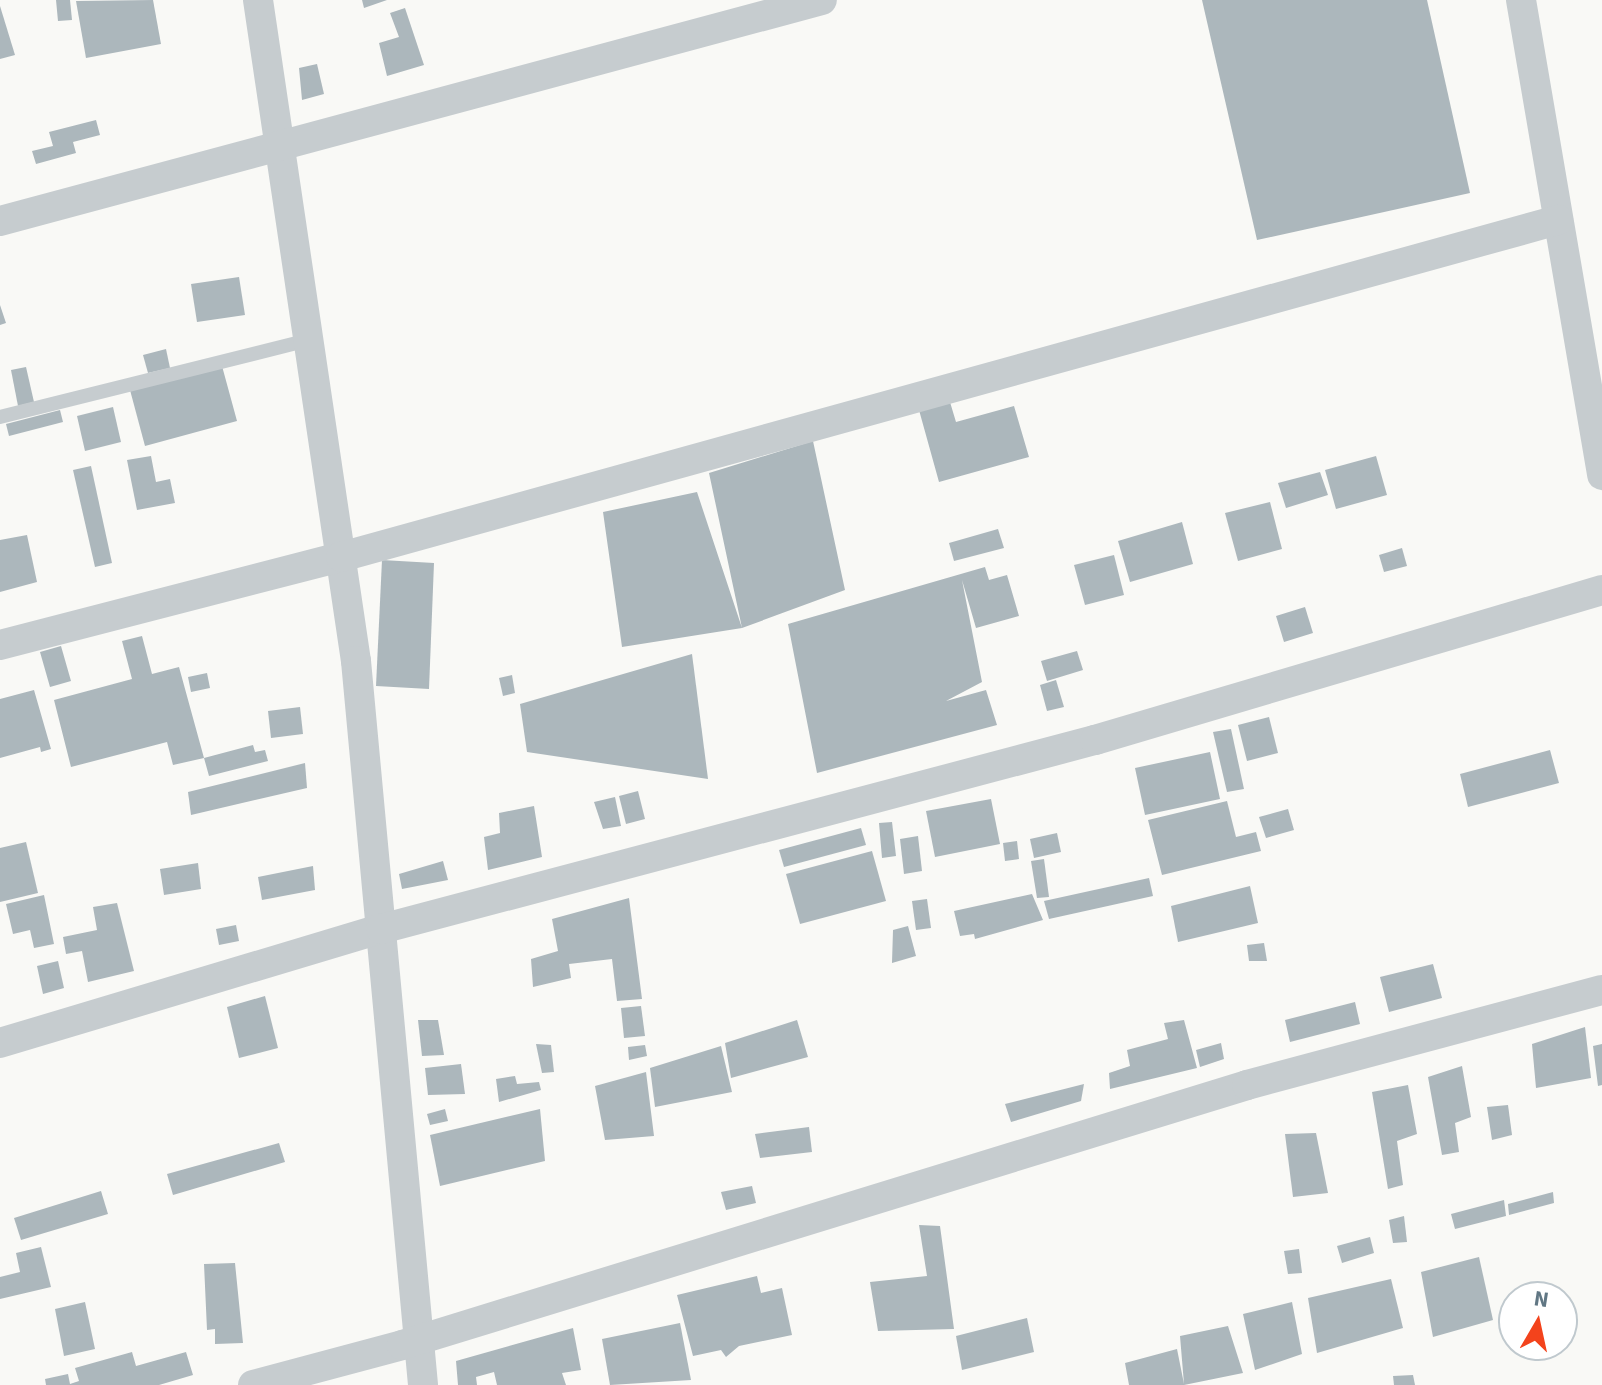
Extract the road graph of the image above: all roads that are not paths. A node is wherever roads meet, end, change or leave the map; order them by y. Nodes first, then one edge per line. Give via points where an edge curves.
1 (258, 0) edge
2 (822, 0) edge
3 (1521, 0) edge
4 (282, 145) junction
5 (1558, 220) junction
6 (0, 221) edge
7 (310, 340) junction
8 (0, 417) edge
9 (1602, 475) edge
10 (341, 557) junction
11 (1602, 590) edge
12 (0, 645) edge
13 (381, 929) junction
14 (1602, 990) edge
15 (0, 1043) edge
16 (419, 1338) junction
17 (253, 1385) edge
18 (423, 1385) edge

1 - 4 street
2 - 4 street
3 - 5 street
4 - 6 street
4 - 7 street
5 - 9 street
5 - 10 street
7 - 8 lane
7 - 10 street
10 - 12 street
10 - 13 street
11 - 13 street via 1095,740
13 - 15 street
13 - 16 street
14 - 16 street via 1247,1085
16 - 17 street
16 - 18 street

